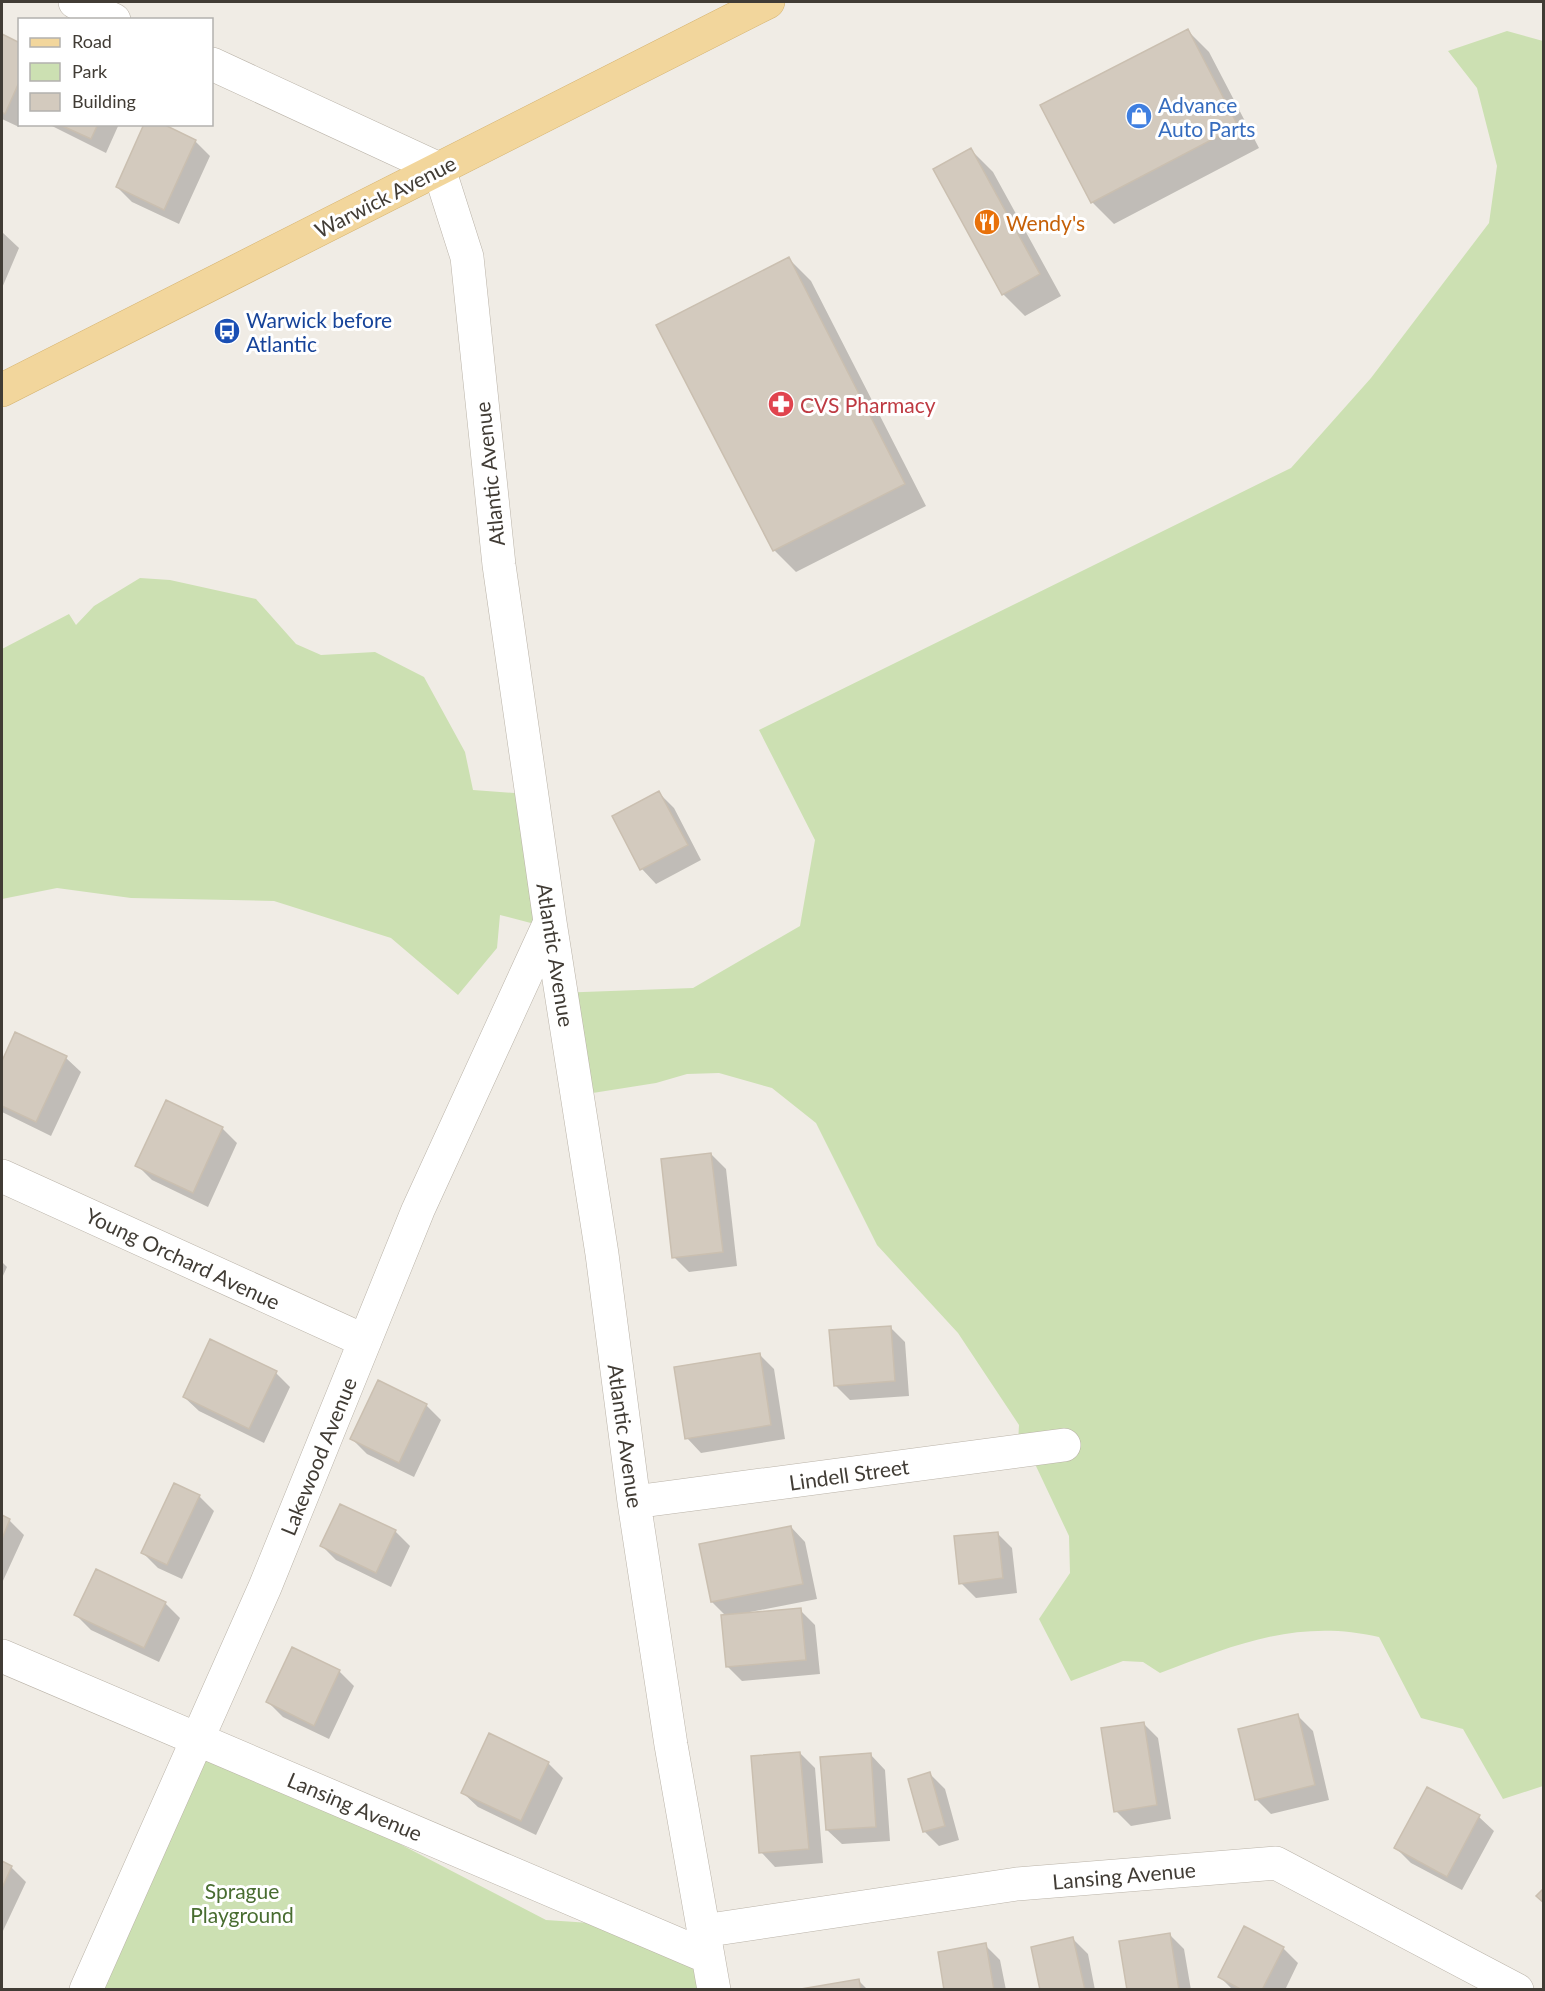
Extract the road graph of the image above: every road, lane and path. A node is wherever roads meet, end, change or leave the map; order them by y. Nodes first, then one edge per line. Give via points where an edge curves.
1 (75, 2) edge
2 (768, 2) edge
3 (110, 18) edge
4 (213, 64) edge
5 (439, 169) junction
6 (2, 390) edge
7 (550, 922) junction
8 (2, 1176) edge
9 (365, 1341) junction
10 (1064, 1445) dead end
11 (634, 1502) junction
12 (2, 1656) edge
13 (198, 1738) junction
14 (706, 1944) junction
15 (86, 1989) edge
16 (714, 1989) edge
17 (1517, 1989) edge

1 - 3 street
2 - 5 main road, Warwick Avenue
4 - 5 street
5 - 6 main road, Warwick Avenue
5 - 7 street, Atlantic Avenue via 467,257 499,565
7 - 9 street, Lakewood Avenue via 418,1210
7 - 11 street, Atlantic Avenue via 602,1254
8 - 9 street, Young Orchard Avenue
9 - 13 street, Lakewood Avenue via 265,1587
10 - 11 street, Lindell Street
11 - 14 street, Atlantic Avenue
12 - 13 street, Lansing Avenue
13 - 14 street, Lansing Avenue
13 - 15 street, Lakewood Avenue
14 - 16 street, Atlantic Avenue
14 - 17 street, Lansing Avenue via 1017,1884 1276,1863

